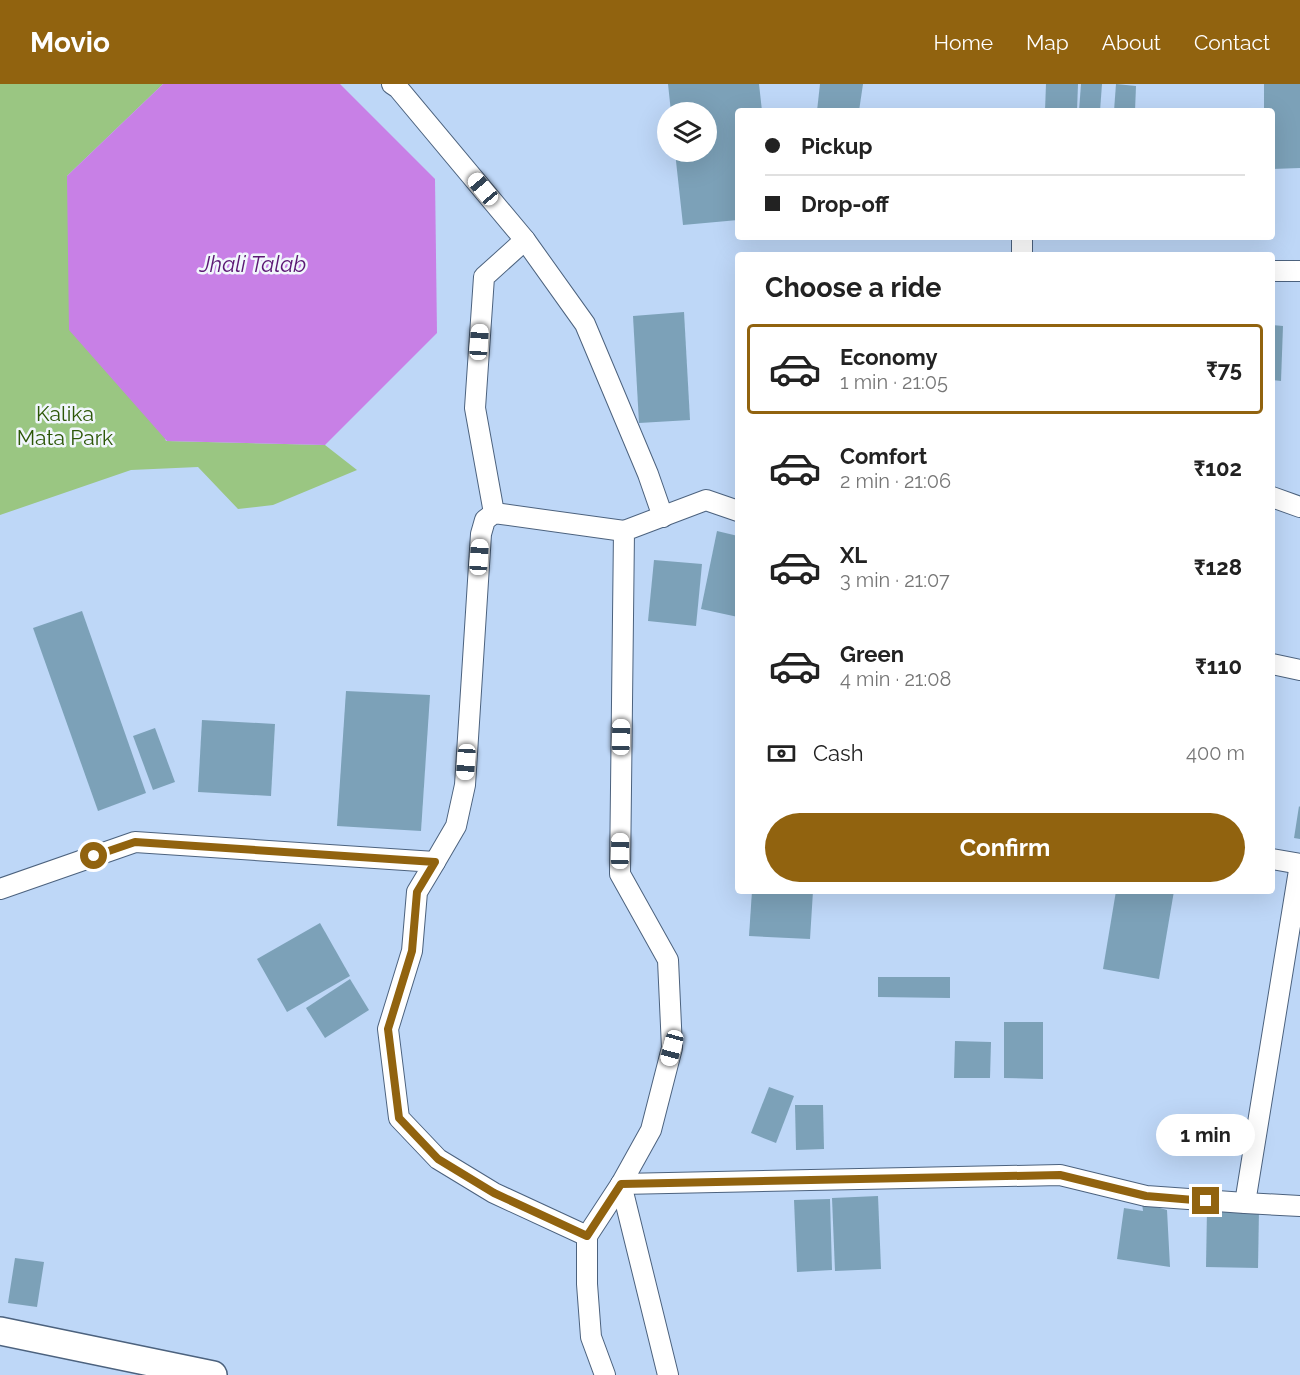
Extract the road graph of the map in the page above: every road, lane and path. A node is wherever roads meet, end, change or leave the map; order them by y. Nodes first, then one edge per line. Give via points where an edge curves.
1 (392, 84) edge
2 (525, 240) junction
3 (1275, 271) edge
4 (1300, 271) edge
5 (1275, 498) edge
6 (1300, 507) edge
7 (735, 510) edge
8 (494, 513) junction
9 (663, 517) junction
10 (624, 531) junction
11 (1275, 665) edge
12 (1300, 670) edge
13 (1275, 860) edge
14 (435, 862) junction
15 (1300, 864) edge
16 (0, 889) edge
17 (621, 1184) junction
18 (1245, 1203) junction
19 (1300, 1206) edge
20 (587, 1236) junction
21 (0, 1331) edge
22 (213, 1375) edge
23 (604, 1375) edge
24 (668, 1375) edge

1 - 2 street
2 - 8 street via 484,277 475,408
2 - 9 street via 585,324
3 - 4 street
5 - 6 street
7 - 9 street via 706,500
8 - 10 street
8 - 14 street via 485,520 481,534 465,785 456,826
9 - 10 street
10 - 17 street via 620,874 668,960 672,1048 651,1130
11 - 12 street
13 - 15 street
14 - 16 street via 135,842
14 - 20 street via 417,892 412,951 388,1029 399,1118 438,1159 494,1193
15 - 18 street
17 - 18 street via 1060,1175 1146,1196
17 - 20 street
17 - 24 street
18 - 19 street
20 - 23 street via 591,1337
21 - 22 main road

